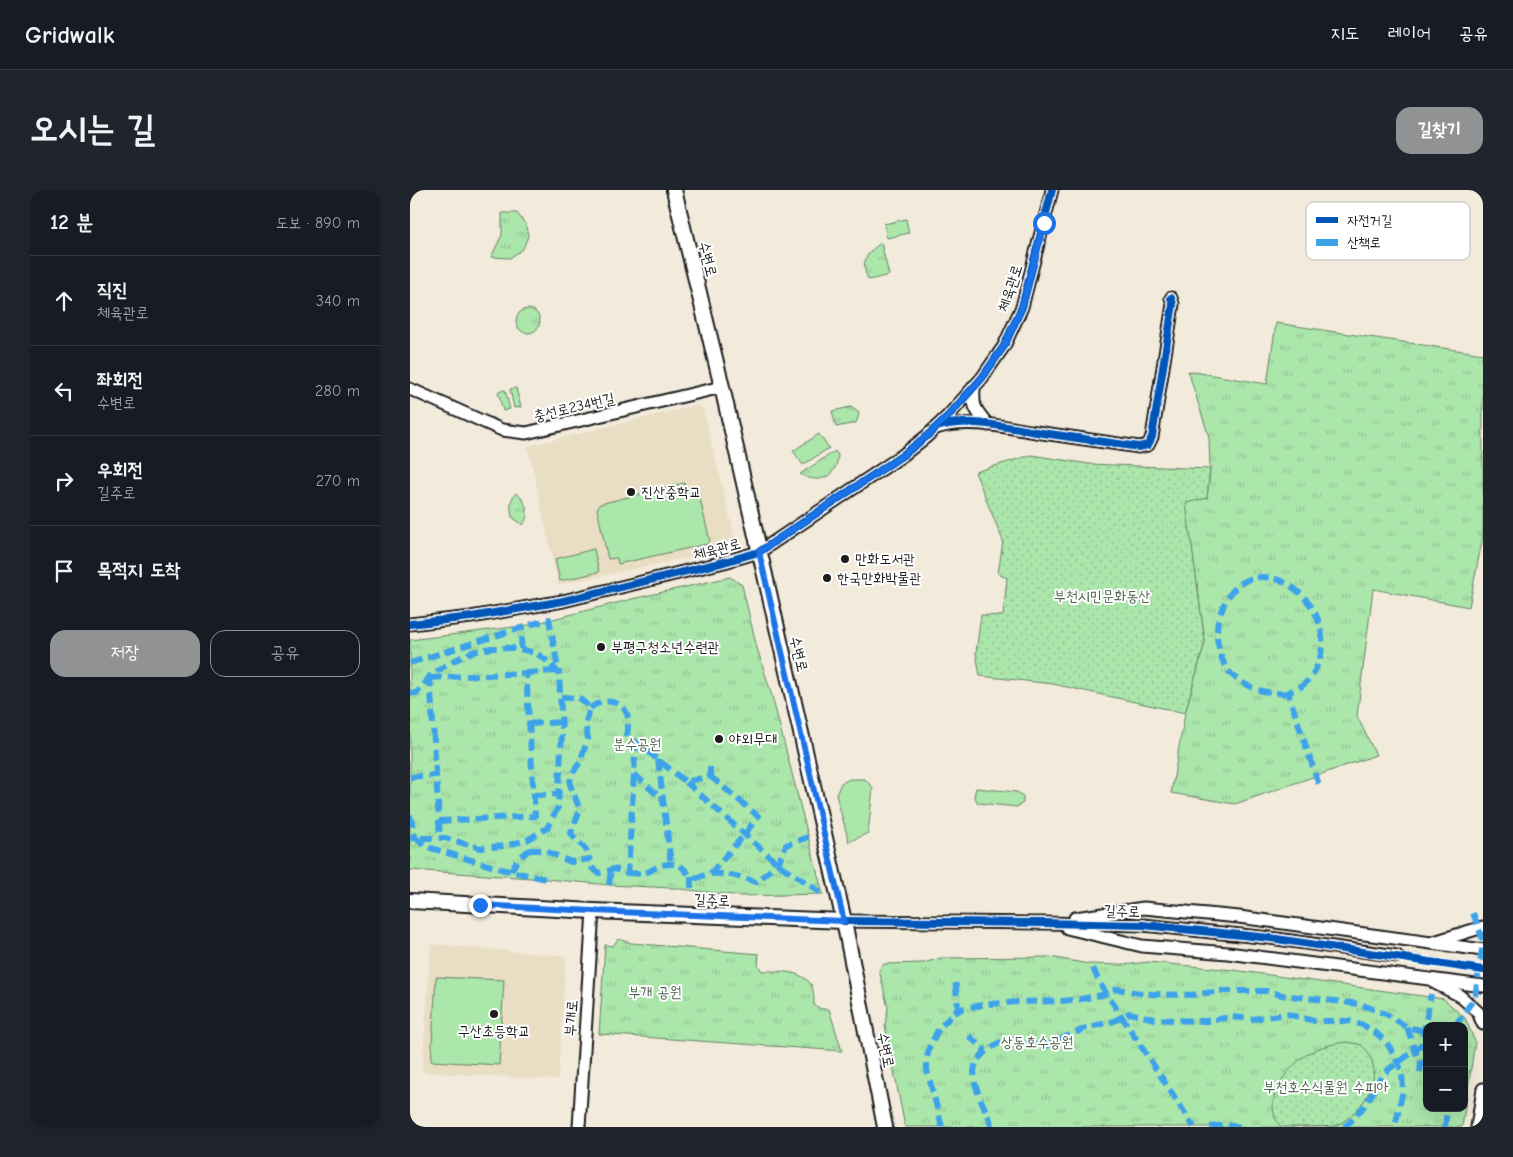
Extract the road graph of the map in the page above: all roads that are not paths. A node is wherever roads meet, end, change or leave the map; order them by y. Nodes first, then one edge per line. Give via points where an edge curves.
1 (674, 190) edge
2 (1052, 190) edge
3 (1171, 298) dead end
4 (974, 386) junction
5 (722, 387) junction
6 (410, 389) edge
7 (988, 425) junction
8 (935, 428) junction
9 (759, 552) junction
10 (410, 624) edge
11 (410, 901) edge
12 (593, 911) junction
13 (844, 921) junction
14 (1044, 923) junction
15 (1483, 927) edge
16 (1431, 943) junction
17 (1483, 950) edge
18 (1397, 956) tunnel mouth
19 (1424, 978) junction
20 (1483, 986) edge
21 (1483, 1024) edge
22 (1483, 1088) edge
23 (579, 1127) edge
24 (885, 1127) edge
25 (1477, 1127) edge

1 - 5 main road, 수변로
2 - 4 street, 체육관로 via 1022,307 1004,346
3 - 7 street via 1173,304 1152,437 1148,445
4 - 7 street via 975,409
4 - 8 street, 체육관로
5 - 6 street, 충선로234번길 via 526,433 502,430
5 - 9 main road, 수변로
7 - 8 street via 961,424
8 - 9 street, 체육관로 via 903,455
9 - 10 street, 체육관로 via 563,601
9 - 13 main road, 수변로
11 - 12 main road, 길주로
12 - 13 main road, 길주로
12 - 23 street, 부개로
13 - 14 street, 길주로
13 - 24 main road, 수변로
14 - 16 street, 길주로 via 1144,908 1239,917
14 - 18 street, 길주로 via 1143,925
14 - 19 street, 길주로 via 1142,946 1228,953
15 - 16 street
16 - 17 street, 길주로
19 - 20 street, 길주로
19 - 21 street via 1459,995 1478,1012
22 - 25 street

